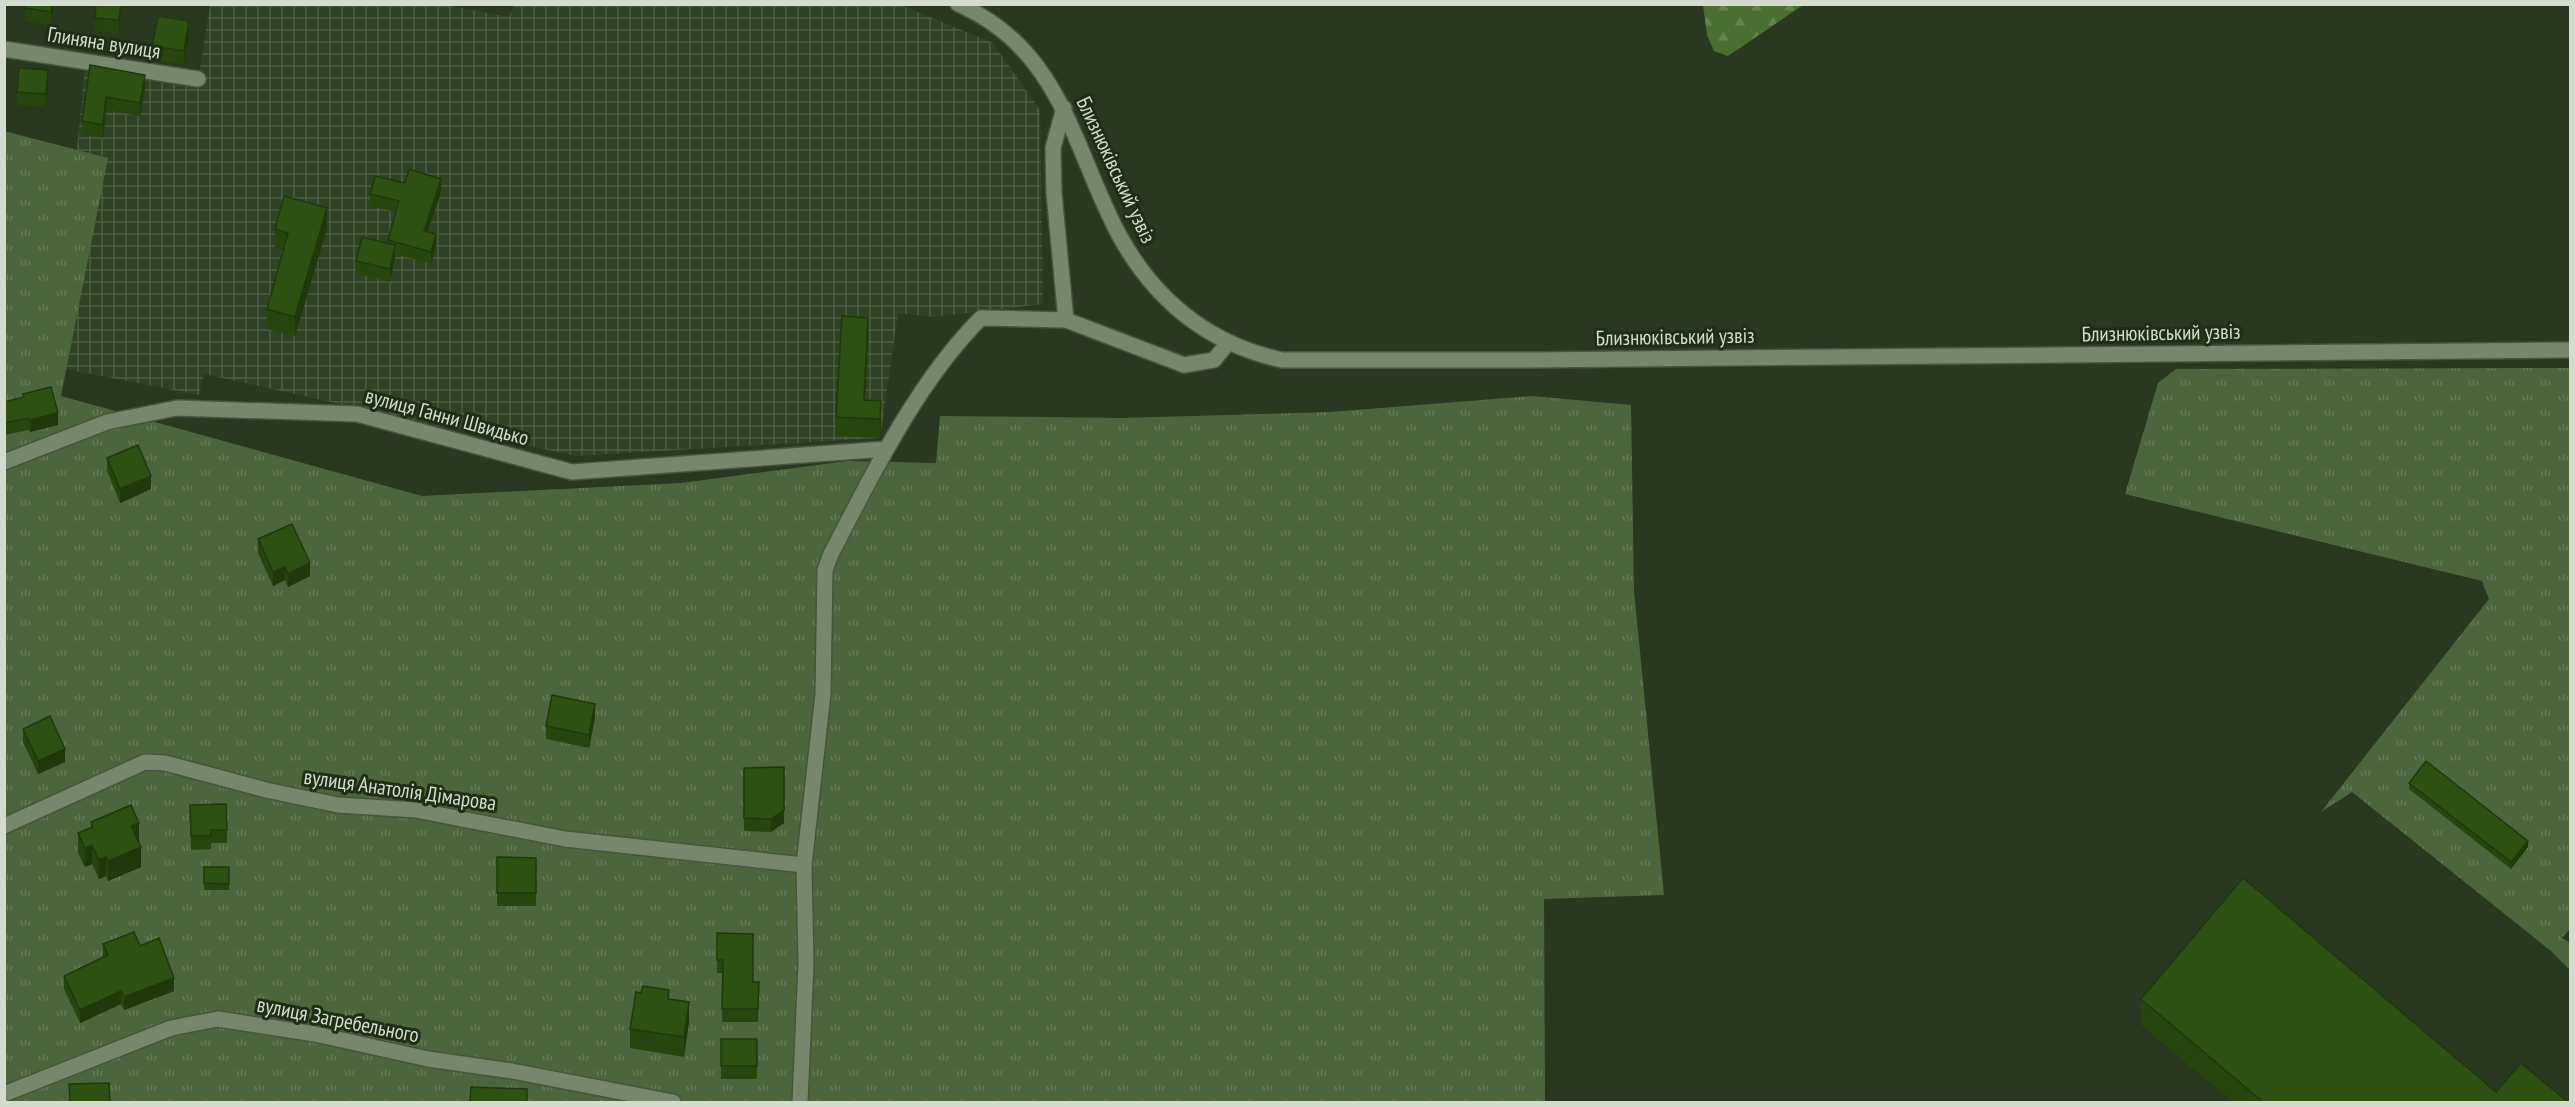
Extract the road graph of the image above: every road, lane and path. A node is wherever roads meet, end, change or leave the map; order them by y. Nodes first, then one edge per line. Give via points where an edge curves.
1 (958, 4) edge
2 (4, 49) edge
3 (198, 79) dead end
4 (1064, 108) junction
5 (1066, 320) junction
6 (1228, 343) junction
7 (2571, 350) edge
8 (886, 449) junction
9 (4, 462) edge
10 (4, 826) edge
11 (804, 865) junction
12 (4, 1094) edge
13 (673, 1102) edge
14 (800, 1102) edge

1 - 4 street, Близнюківський узвіз via 1008,34 1054,89
2 - 3 street, Глиняна вулиця
4 - 5 street via 1053,148
4 - 6 street, Близнюківський узвіз via 1119,234 1142,270 1195,324
5 - 6 street via 1184,365 1214,360
5 - 8 street via 981,318 954,345
6 - 7 street, Близнюківський узвіз via 1256,354 1308,362
8 - 9 street, вулиця Ганни Швидько via 572,471 357,414 177,408 107,422
8 - 11 street via 825,570 823,694
10 - 11 street, вулиця Анатолія Дімарова via 145,762 338,805 416,810 565,838
11 - 14 street via 806,964
12 - 13 street, вулиця Загребельного via 171,1028 218,1019

